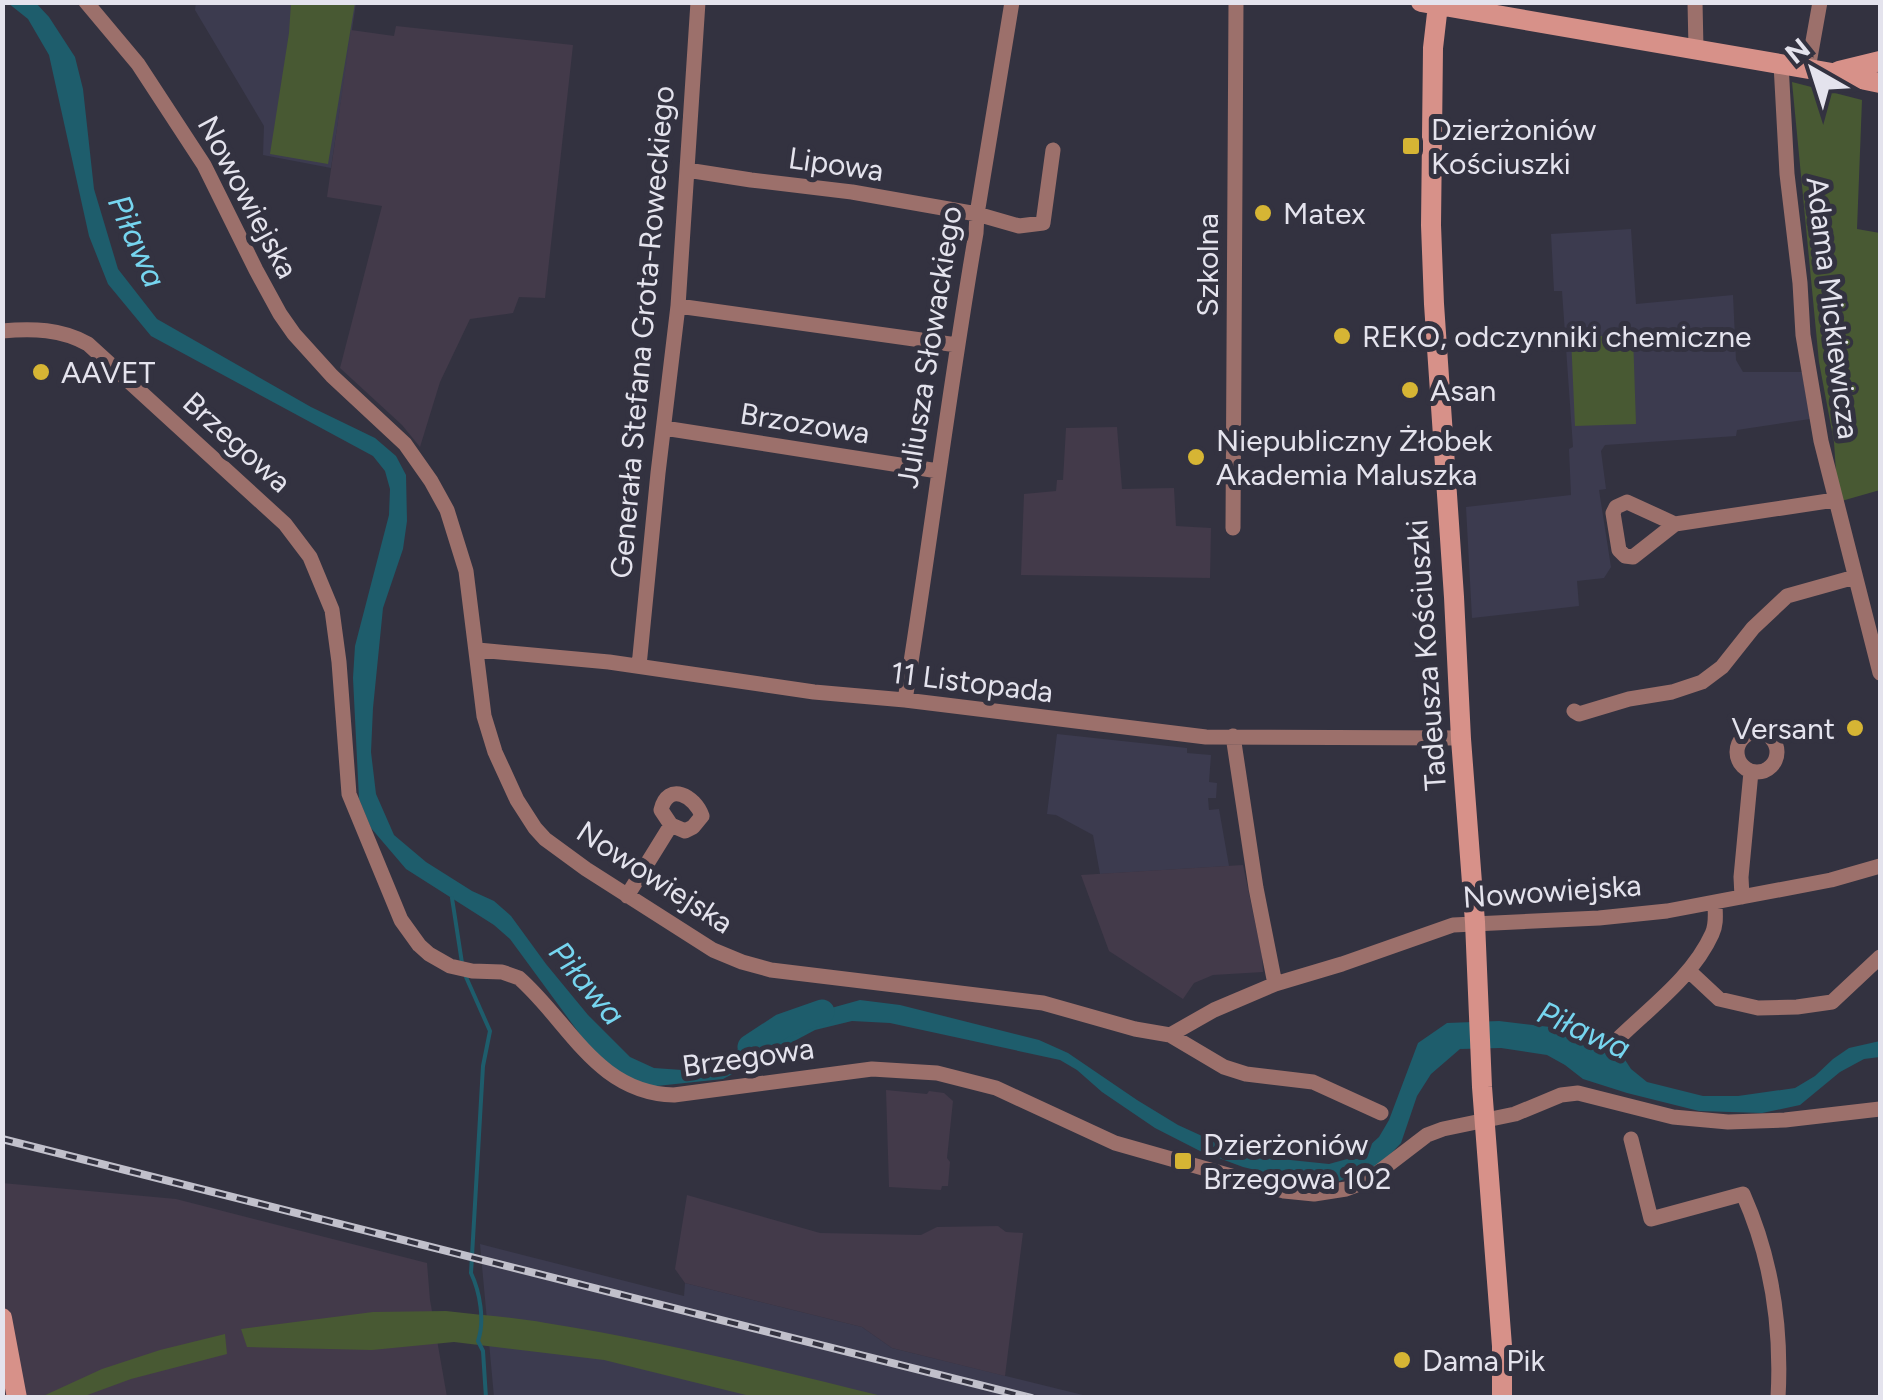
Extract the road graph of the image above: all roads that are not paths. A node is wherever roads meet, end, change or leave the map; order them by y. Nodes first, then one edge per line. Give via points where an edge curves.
1 (86, 2) edge
2 (698, 2) edge
3 (1012, 2) edge
4 (1236, 2) edge
5 (1695, 2) edge
6 (1820, 2) edge
7 (1429, 4) edge
8 (1696, 49) junction
9 (1880, 60) edge
10 (1781, 64) junction
11 (1808, 69) junction
12 (1832, 73) junction
13 (1880, 84) edge
14 (1053, 150) dead end
15 (687, 170) junction
16 (977, 214) junction
17 (678, 306) junction
18 (2, 330) edge
19 (957, 345) junction
20 (664, 428) junction
21 (938, 471) junction
22 (1835, 500) junction
23 (1676, 524) dead end
24 (1234, 528) dead end
25 (1856, 577) junction
26 (478, 650) junction
27 (639, 666) junction
28 (1880, 673) edge
29 (905, 700) junction
30 (1574, 710) dead end
31 (1233, 736) junction
32 (1460, 738) junction
33 (1751, 772) dead end
34 (671, 826) dead end
35 (1880, 866) edge
36 (627, 896) junction
37 (1742, 897) junction
38 (1715, 902) junction
39 (1475, 922) junction
40 (1880, 956) edge
41 (1689, 971) junction
42 (1275, 984) junction
43 (1170, 1035) junction
44 (1620, 1037) dead end
45 (1880, 1109) edge
46 (1381, 1113) dead end
47 (1484, 1122) junction
48 (1631, 1139) dead end
49 (2, 1318) edge
50 (12, 1396) edge
51 (1502, 1398) edge
52 (1778, 1398) edge

1 - 26 street, Nowowiejska via 138,64 204,165 294,334 425,472 466,571
2 - 15 street, Generała Stefana Grota-Roweckiego
3 - 16 street, Juliusza Słowackiego
4 - 24 street, Szkolna
5 - 8 street
6 - 11 street
7 - 8 street
7 - 32 street, Tadeusza Kościuszki via 1434,304
8 - 10 street
9 - 12 street
10 - 11 street
10 - 22 street, Adama Mickiewicza via 1803,335
11 - 12 street
12 - 13 street
14 - 16 street, Lipowa via 1042,223 1019,226
15 - 16 street, Lipowa
15 - 17 street, Generała Stefana Grota-Roweckiego
16 - 19 street, Juliusza Słowackiego
17 - 19 street
17 - 20 street, Generała Stefana Grota-Roweckiego
18 - 47 street, Brzegowa via 64,333 88,344 285,524 326,593 336,628 353,809 408,932 450,966 519,978 621,1082 646,1092 688,1094 872,1069 937,1074 996,1088 1115,1142 1314,1194 1346,1189 1381,1172 1428,1135
19 - 21 street, Juliusza Słowackiego
20 - 21 street, Brzozowa
20 - 27 street, Generała Stefana Grota-Roweckiego
21 - 29 street, Juliusza Słowackiego
22 - 23 street
22 - 25 street, Adama Mickiewicza
25 - 28 street, Adama Mickiewicza
25 - 30 street via 1787,596 1702,682
26 - 27 street, 11 Listopada
26 - 36 street, Nowowiejska via 484,716 517,800 545,839
27 - 29 street, 11 Listopada
29 - 31 street, 11 Listopada
31 - 32 street, 11 Listopada
31 - 42 street
32 - 39 street, Tadeusza Kościuszki
33 - 37 street
34 - 36 street
35 - 37 street, Nowowiejska
36 - 43 street, Nowowiejska via 712,950 771,970 1043,1003
37 - 38 street, Nowowiejska
38 - 39 street, Nowowiejska via 1599,918
38 - 41 street via 1712,934
39 - 42 street, Nowowiejska
39 - 47 street, Tadeusza Kościuszki
40 - 41 street via 1832,1002 1797,1006 1758,1008 1720,998
41 - 44 street
42 - 43 street, Nowowiejska
43 - 46 street via 1224,1067 1313,1082
45 - 47 street, Brzegowa via 1728,1122 1673,1117 1578,1093
47 - 51 street, Tadeusza Kościuszki
48 - 52 street via 1652,1219 1742,1194 1776,1302
49 - 50 street

